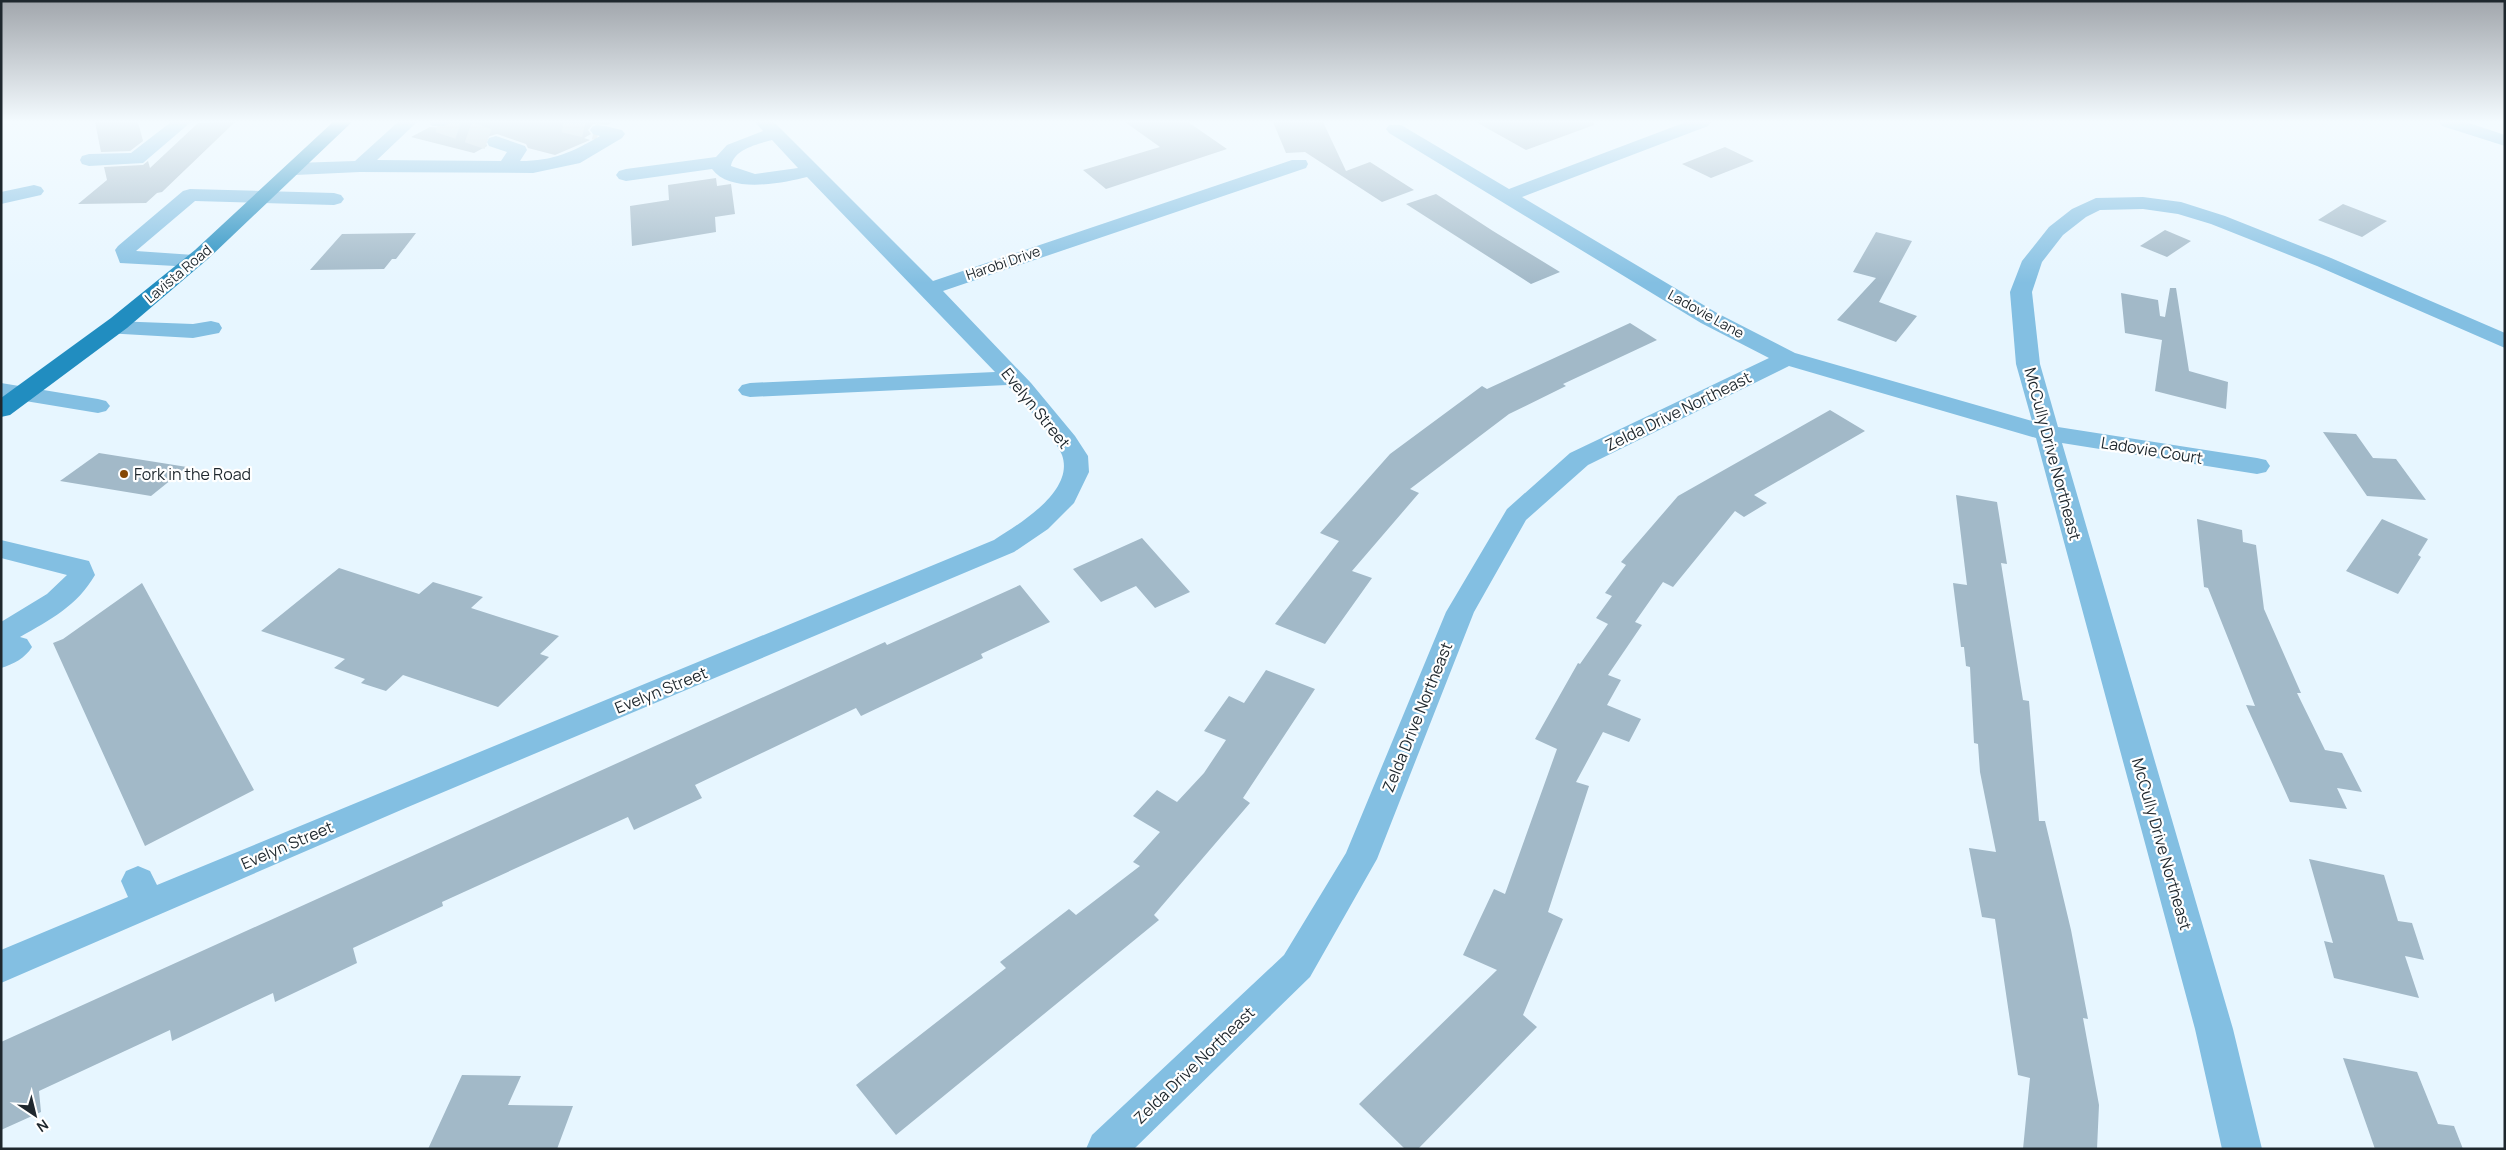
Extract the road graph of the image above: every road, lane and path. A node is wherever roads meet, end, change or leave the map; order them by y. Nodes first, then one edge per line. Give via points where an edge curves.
1 (288, 176) edge
2 (732, 176) edge
3 (780, 176) edge
4 (818, 176) edge
5 (1264, 176) edge
6 (1474, 176) edge
7 (1561, 176) edge
8 (34, 190) dead end
9 (266, 196) junction
10 (1508, 196) junction
11 (1, 198) edge
12 (334, 199) dead end
13 (194, 261) junction
14 (929, 288) junction
15 (112, 328) junction
16 (211, 328) dead end
17 (2505, 341) edge
18 (1787, 358) junction
19 (1013, 378) junction
20 (1, 390) edge
21 (750, 390) dead end
22 (25, 392) junction
23 (98, 406) dead end
24 (1, 410) edge
25 (2047, 432) junction
26 (2257, 466) dead end
27 (1, 549) edge
28 (7, 647) edge
29 (19, 953) edge
30 (1106, 1149) edge
31 (2242, 1149) edge

1 - 9 main road, Lavista Road
2 - 3 street via 749,181
4 - 14 street
5 - 14 street, Harobi Drive
6 - 10 street, Ladovie Lane
7 - 10 street
8 - 11 street
9 - 12 street
9 - 13 main road, Lavista Road
9 - 13 street via 190,194 125,250 127,259
10 - 18 street, Ladovie Lane via 1709,318
13 - 15 main road, Lavista Road
14 - 19 street, Evelyn Street
15 - 16 street via 193,331
15 - 22 main road, Lavista Road
17 - 25 street, McCully Drive Northeast via 2218,220 2181,208 2143,203 2096,204 2056,231 2032,261 2021,292 2028,364
18 - 25 street, Ladovie Lane
18 - 30 street, Zelda Drive Northeast via 1579,459 1516,515 1460,612 1360,859 1297,966
19 - 21 street
19 - 29 street, Evelyn Street via 1066,441 1074,456 1076,472 1065,497 1039,523 1004,546 397,798 144,892
20 - 22 street
22 - 23 street
22 - 24 main road, Lavista Road
25 - 26 street, Ladovie Court
25 - 31 street, McCully Drive Northeast via 2214,1029
27 - 28 street via 79,568 82,575 77,585

